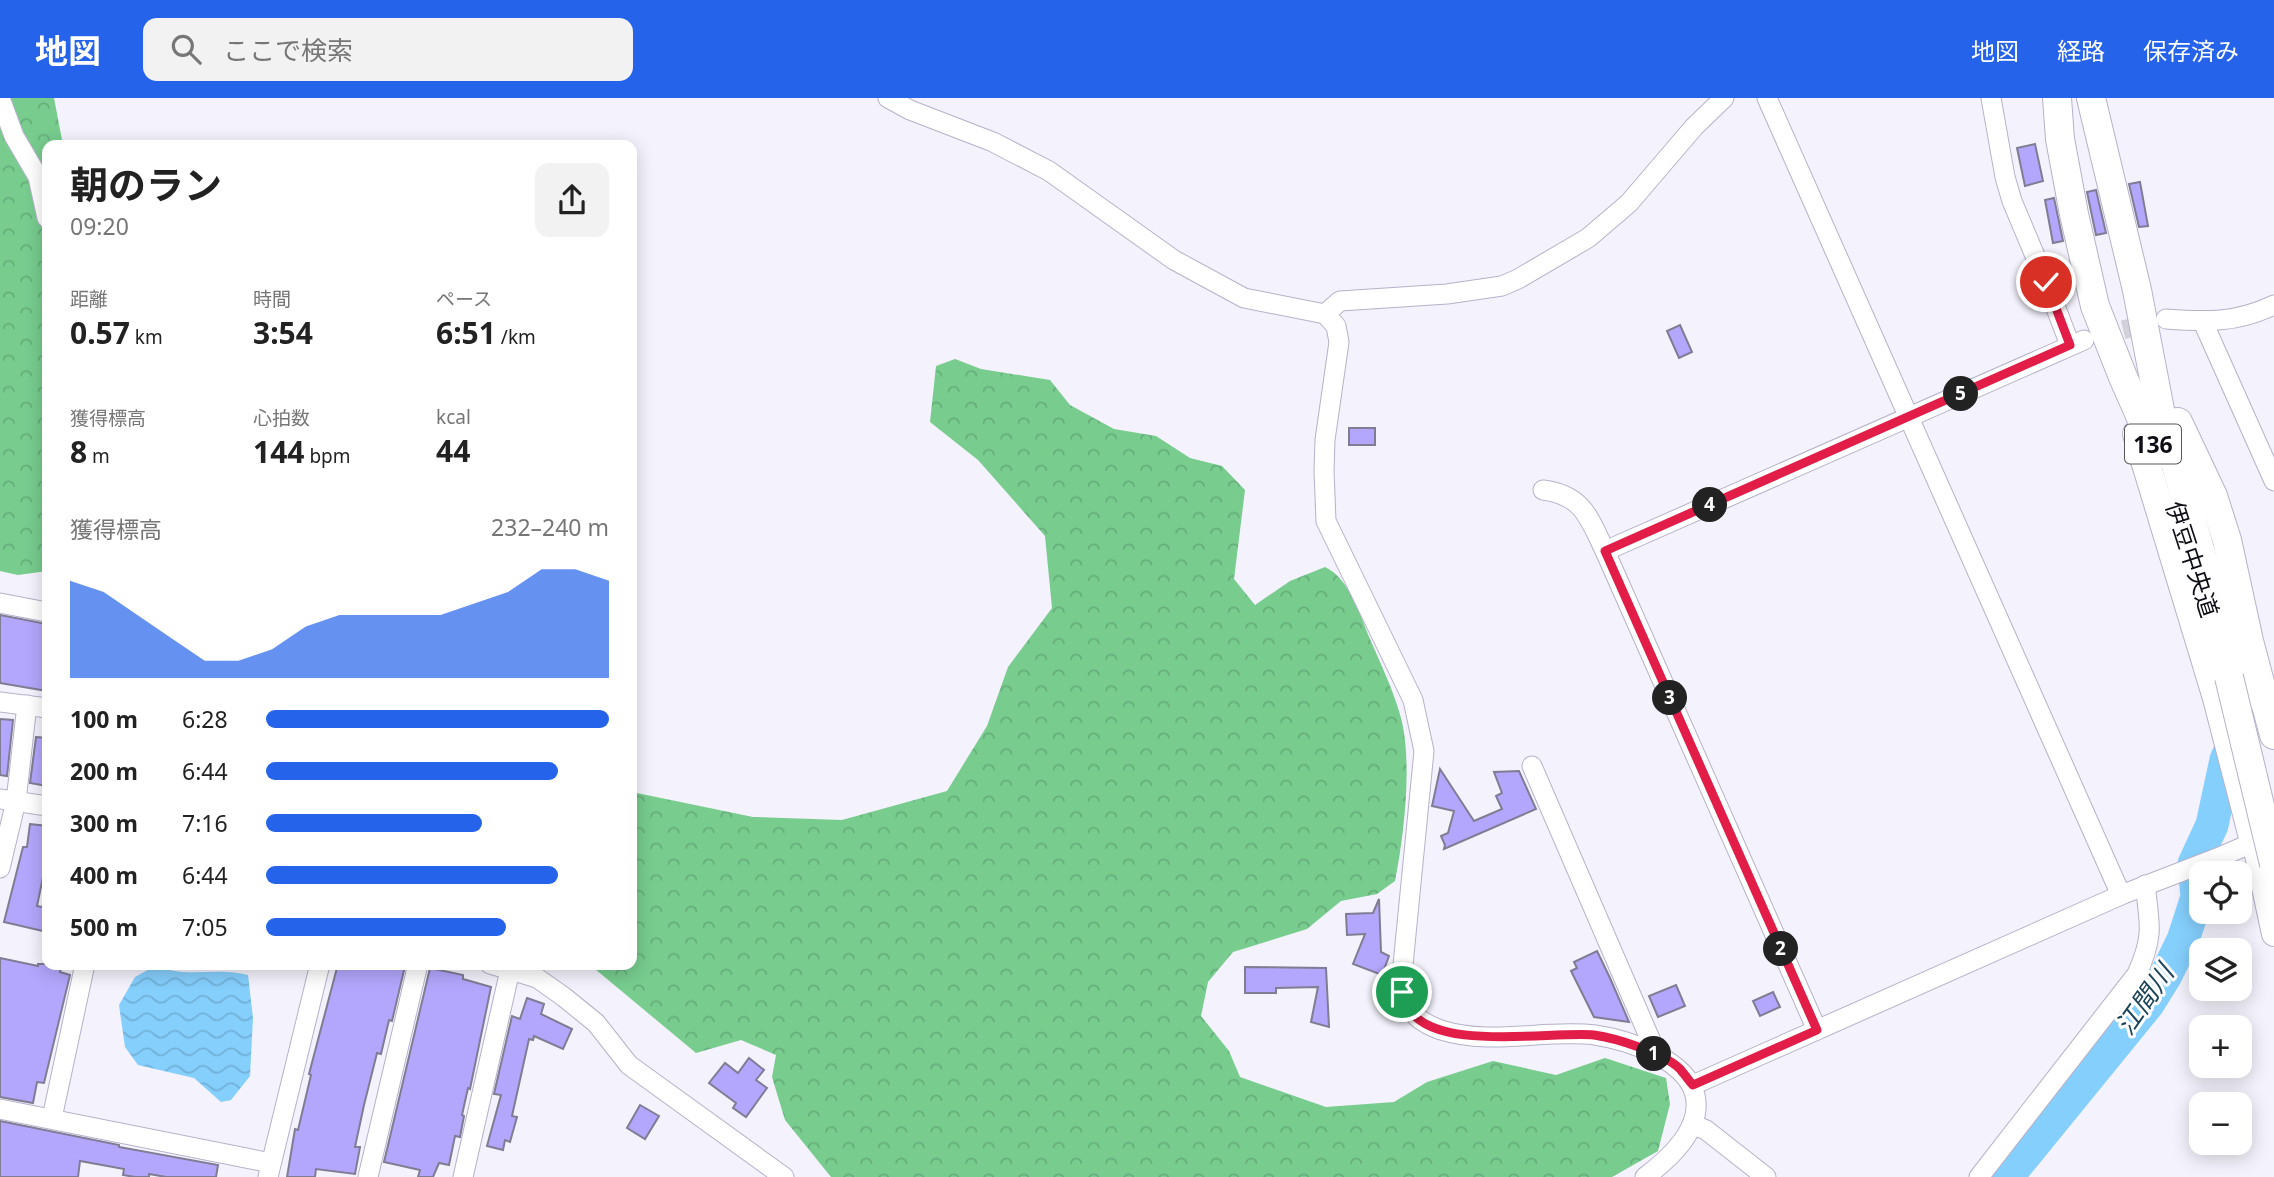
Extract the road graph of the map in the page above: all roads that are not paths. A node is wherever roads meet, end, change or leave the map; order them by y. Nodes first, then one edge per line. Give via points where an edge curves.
1 (0, 98) edge
2 (888, 98) edge
3 (1724, 98) edge
4 (1767, 98) edge
5 (1991, 98) edge
6 (2057, 98) edge
7 (2091, 98) edge
8 (42, 195) edge
9 (2274, 305) edge
10 (1325, 314) junction
11 (2166, 319) tunnel mouth
12 (2203, 322) junction
13 (1908, 418) junction
14 (2274, 481) edge
15 (1543, 490) dead end
16 (1605, 551) junction
17 (0, 603) edge
18 (42, 611) edge
19 (2235, 681) junction
20 (0, 702) edge
21 (27, 705) junction
22 (42, 707) edge
23 (2274, 735) edge
24 (1532, 766) dead end
25 (8, 800) edge
26 (42, 805) edge
27 (2274, 819) edge
28 (2264, 837) edge
29 (2274, 864) edge
30 (0, 868) edge
31 (2145, 885) junction
32 (2121, 895) junction
33 (2274, 933) edge
34 (84, 970) edge
35 (319, 970) edge
36 (417, 970) edge
37 (510, 970) joint
38 (1817, 1030) junction
39 (1657, 1055) junction
40 (1693, 1085) junction
41 (0, 1108) edge
42 (52, 1118) junction
43 (1692, 1124) junction
44 (270, 1170) edge
45 (368, 1177) edge
46 (463, 1177) edge
47 (784, 1177) edge
48 (1645, 1177) edge
49 (1766, 1177) edge
50 (1979, 1177) edge

1 - 8 street via 14,136 38,177
2 - 10 street via 1049,171 1174,260 1244,298
3 - 10 street via 1629,203 1588,238 1518,279 1502,286 1447,294 1340,301
4 - 13 street
5 - 13 street via 2012,201 2077,342
6 - 19 highway, 伊豆中央道 / 136 via 2060,139 2095,306 2178,511
7 - 19 highway via 2148,356 2213,496 2227,540
9 - 12 street via 2235,320
10 - 39 street via 1336,327 1339,342 1325,440 1326,521 1413,700 1424,751 1402,975 1408,1008 1439,1029 1468,1036 1597,1035
11 - 12 street
12 - 14 street
13 - 16 street
13 - 32 street
15 - 16 street via 1573,499 1583,508
16 - 38 street
17 - 18 street
19 - 23 highway
19 - 27 highway, 伊豆中央道 / 136
19 - 28 highway, 136 via 2245,803
19 - 29 highway, 伊豆中央道 / 136, bridge
20 - 21 street
21 - 22 street
21 - 25 street
24 - 39 street
25 - 26 street
25 - 30 street
28 - 31 street
28 - 33 main road
31 - 32 street
31 - 50 street via 2151,932 2137,974
32 - 38 street
34 - 42 street
35 - 44 street
36 - 45 street
37 - 46 street
37 - 47 street via 537,978 564,997 596,1023 629,1065
38 - 40 street
39 - 40 street via 1678,1067
40 - 43 street
41 - 42 street
42 - 44 street
43 - 48 street via 1681,1144
43 - 49 street

